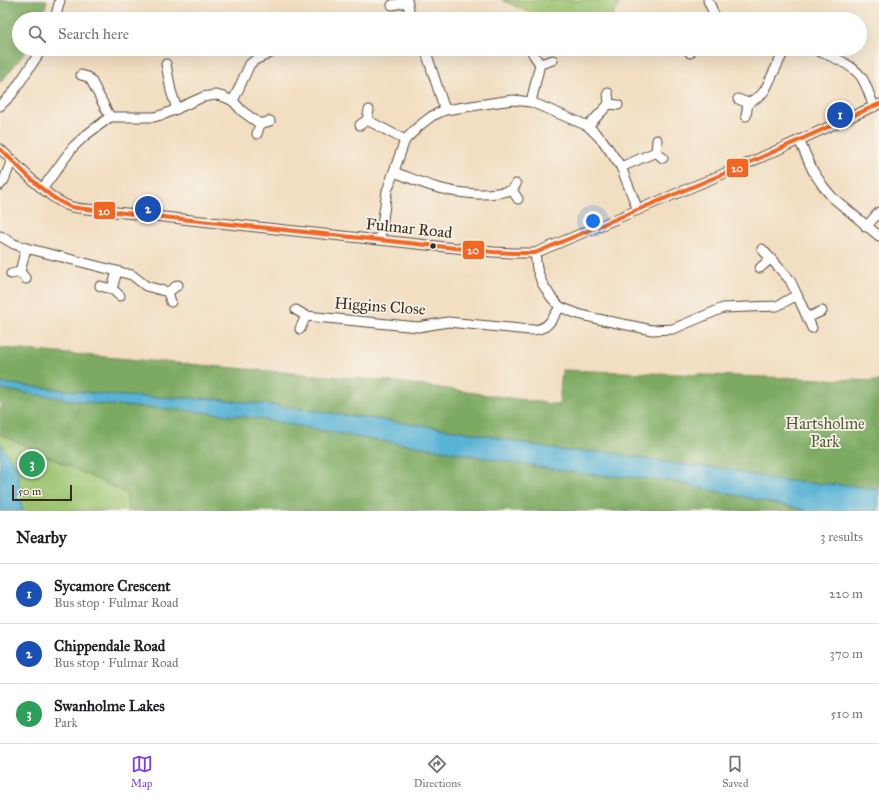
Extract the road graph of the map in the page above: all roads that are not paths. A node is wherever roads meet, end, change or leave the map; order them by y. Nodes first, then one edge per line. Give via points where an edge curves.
1 (60, 0) edge
2 (708, 0) edge
3 (407, 1) edge
4 (392, 5) dead end
5 (57, 12) edge
6 (409, 12) edge
7 (713, 12) edge
8 (37, 56) edge
9 (263, 56) edge
10 (276, 56) edge
11 (427, 56) edge
12 (534, 56) edge
13 (782, 56) edge
14 (828, 56) edge
15 (279, 60) dead end
16 (553, 60) dead end
17 (166, 62) dead end
18 (540, 64) junction
19 (87, 74) dead end
20 (608, 93) dead end
21 (738, 99) dead end
22 (233, 101) junction
23 (530, 102) junction
24 (748, 103) junction
25 (876, 105) edge
26 (0, 106) edge
27 (177, 109) junction
28 (369, 110) dead end
29 (445, 110) junction
30 (746, 116) dead end
31 (110, 117) junction
32 (270, 121) dead end
33 (260, 124) junction
34 (588, 126) junction
35 (257, 134) dead end
36 (405, 140) junction
37 (657, 140) dead end
38 (799, 140) junction
39 (0, 149) edge
40 (12, 160) junction
41 (621, 167) junction
42 (394, 172) junction
43 (0, 185) edge
44 (43, 188) junction
45 (518, 199) dead end
46 (638, 210) junction
47 (879, 212) edge
48 (866, 227) junction
49 (0, 236) edge
50 (879, 236) edge
51 (380, 239) junction
52 (26, 248) junction
53 (762, 250) dead end
54 (535, 253) junction
55 (770, 259) junction
56 (760, 268) dead end
57 (117, 271) junction
58 (19, 275) dead end
59 (178, 285) dead end
60 (100, 286) dead end
61 (112, 289) junction
62 (168, 292) junction
63 (797, 295) junction
64 (120, 296) dead end
65 (170, 302) dead end
66 (560, 307) junction
67 (296, 310) dead end
68 (822, 311) dead end
69 (306, 316) junction
70 (807, 318) junction
71 (812, 328) dead end
72 (300, 329) dead end

1 - 5 street
2 - 7 street
3 - 4 street
3 - 6 street
8 - 26 street via 12,94
9 - 22 street via 250,64
10 - 15 street
11 - 29 street
12 - 18 street
13 - 24 street via 765,90
14 - 25 street via 855,70
16 - 18 street
17 - 27 street
18 - 23 street
19 - 31 street
20 - 34 street via 614,105
21 - 24 street
22 - 27 street via 216,95
22 - 33 street
23 - 29 street via 513,100
23 - 34 street
24 - 30 street
25 - 38 street, Fulmar Road
27 - 31 street via 154,117
28 - 36 street via 364,122
29 - 36 street via 432,116
31 - 44 street via 73,147
32 - 33 street
33 - 35 street
34 - 41 street via 603,141
36 - 42 street
37 - 41 street via 660,155
38 - 46 street, Fulmar Road
38 - 48 street via 823,186
39 - 40 street, Fulmar Road
40 - 43 street
40 - 44 street, Fulmar Road
41 - 46 street
42 - 45 street via 454,191 491,194 502,193 514,187
42 - 51 street via 385,203
44 - 51 street, Fulmar Road via 56,199 72,206 97,210
46 - 54 street, Fulmar Road
47 - 48 street
48 - 50 street
49 - 52 street
51 - 54 street, Fulmar Road via 493,252
52 - 57 street
52 - 58 street
53 - 55 street
54 - 66 street via 542,283
55 - 56 street
55 - 63 street via 790,280
57 - 61 street
57 - 62 street via 132,275 146,286
59 - 62 street
60 - 61 street
61 - 64 street
62 - 65 street
63 - 66 street via 777,306 723,308 673,329 663,330 598,319
63 - 70 street
66 - 69 street, Higgins Close via 546,327 539,330 448,322 418,327
67 - 69 street, Higgins Close
68 - 70 street
69 - 72 street
70 - 71 street

